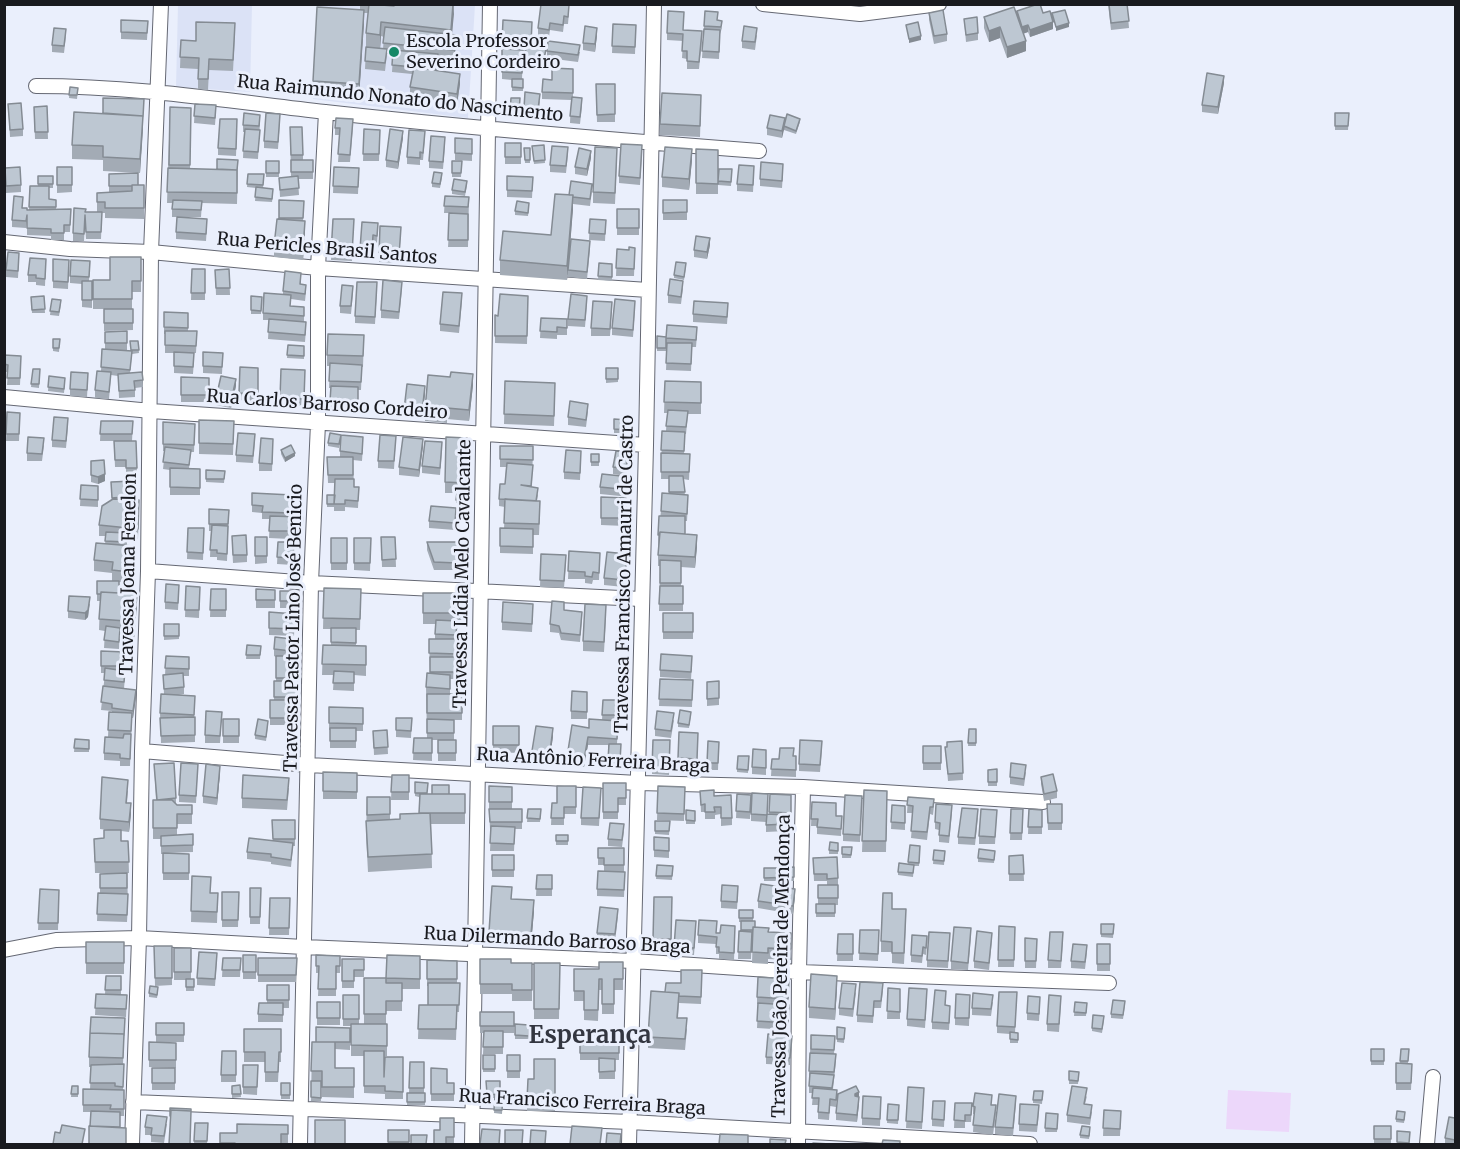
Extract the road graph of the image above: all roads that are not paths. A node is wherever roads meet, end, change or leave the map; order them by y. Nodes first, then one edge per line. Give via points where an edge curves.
1 (161, 4) edge
2 (490, 4) edge
3 (654, 4) edge
4 (763, 4) edge
5 (939, 4) edge
6 (821, 8) edge
7 (36, 86) dead end
8 (158, 91) junction
9 (326, 112) junction
10 (488, 127) junction
11 (650, 142) junction
12 (759, 151) dead end
13 (4, 242) edge
14 (151, 252) junction
15 (318, 268) junction
16 (486, 279) junction
17 (648, 290) junction
18 (4, 397) edge
19 (151, 411) junction
20 (318, 423) junction
21 (483, 434) junction
22 (646, 445) junction
23 (148, 572) junction
24 (311, 583) junction
25 (481, 591) junction
26 (641, 599) junction
27 (142, 751) junction
28 (309, 765) junction
29 (478, 774) junction
30 (638, 783) junction
31 (803, 787) junction
32 (1043, 802) edge
33 (140, 938) junction
34 (304, 947) junction
35 (4, 950) edge
36 (475, 954) junction
37 (633, 961) junction
38 (799, 972) junction
39 (1109, 983) dead end
40 (1433, 1077) dead end
41 (133, 1102) junction
42 (300, 1108) junction
43 (472, 1115) junction
44 (630, 1122) junction
45 (798, 1138) edge
46 (132, 1144) edge
47 (300, 1144) edge
48 (472, 1144) edge
49 (629, 1144) edge
50 (1030, 1144) edge
51 (1427, 1144) edge

1 - 8 street, Travessa Joana Fenelon
2 - 10 street, Travessa Lídia Melo Cavalcante
3 - 11 street, Travessa Francisco Amauri de Castro
4 - 6 street
5 - 6 street via 860,14
7 - 8 street, Rua Raimundo Nonato do Nascimento
8 - 9 street, Rua Raimundo Nonato do Nascimento
8 - 14 street, Travessa Joana Fenelon
9 - 10 street, Rua Raimundo Nonato do Nascimento
9 - 15 street, Travessa Pastor Lino José Benicio
10 - 11 street, Rua Raimundo Nonato do Nascimento
10 - 16 street, Travessa Lídia Melo Cavalcante
11 - 12 street, Rua Raimundo Nonato do Nascimento
11 - 17 street, Travessa Francisco Amauri de Castro
13 - 14 street, Rua Pericles Brasil Santos
14 - 15 street, Rua Pericles Brasil Santos
14 - 19 street, Travessa Joana Fenelon
15 - 16 street, Rua Pericles Brasil Santos
15 - 20 street, Travessa Pastor Lino José Benicio
16 - 17 street, Rua Pericles Brasil Santos
16 - 21 street, Travessa Lídia Melo Cavalcante
17 - 22 street, Travessa Francisco Amauri de Castro
18 - 19 street, Rua Carlos Barroso Cordeiro
19 - 20 street, Rua Carlos Barroso Cordeiro
19 - 23 street, Travessa Joana Fenelon
20 - 21 street, Rua Carlos Barroso Cordeiro
20 - 24 street, Travessa Pastor Lino José Benicio
21 - 22 street, Rua Carlos Barroso Cordeiro
21 - 25 street, Travessa Lídia Melo Cavalcante
22 - 26 street, Travessa Francisco Amauri de Castro
23 - 24 street
23 - 27 street, Travessa Joana Fenelon
24 - 25 street
24 - 28 street, Travessa Pastor Lino José Benicio
25 - 26 street
25 - 29 street, Travessa Lídia Melo Cavalcante
26 - 30 street, Travessa Francisco Amauri de Castro
27 - 28 street, Rua Antônio Ferreira Braga
27 - 33 street, Travessa Joana Fenelon
28 - 29 street, Rua Antônio Ferreira Braga
28 - 34 street, Travessa Pastor Lino José Benicio
29 - 30 street, Rua Antônio Ferreira Braga
29 - 36 street, Travessa Lídia Melo Cavalcante
30 - 31 street, Rua Antônio Ferreira Braga
30 - 37 street, Travessa Francisco Amauri de Castro
31 - 32 street, Rua Antônio Ferreira Braga
31 - 38 street, Travessa João Pereira de Mendonça
33 - 34 street, Rua Dilermando Barroso Braga
33 - 35 street, Rua Dilermando Barroso Braga via 56,940
33 - 41 street, Travessa Joana Fenelon
34 - 36 street, Rua Dilermando Barroso Braga
34 - 42 street, Travessa Pastor Lino José Benicio
36 - 37 street, Rua Dilermando Barroso Braga
36 - 43 street, Travessa Lídia Melo Cavalcante
37 - 38 street, Rua Dilermando Barroso Braga
37 - 44 street, Travessa Francisco Amauri de Castro
38 - 39 street, Rua Dilermando Barroso Braga
38 - 45 street, Travessa João Pereira de Mendonça
40 - 51 street
41 - 42 street, Rua Francisco Ferreira Braga
41 - 46 street, Travessa Joana Fenelon
42 - 43 street, Rua Francisco Ferreira Braga
42 - 47 street, Travessa Pastor Lino José Benicio
43 - 44 street, Rua Francisco Ferreira Braga
43 - 48 street, Travessa Lídia Melo Cavalcante
44 - 45 street, Rua Francisco Ferreira Braga
44 - 49 street, Travessa Francisco Amauri de Castro
45 - 50 street, Rua Francisco Ferreira Braga

